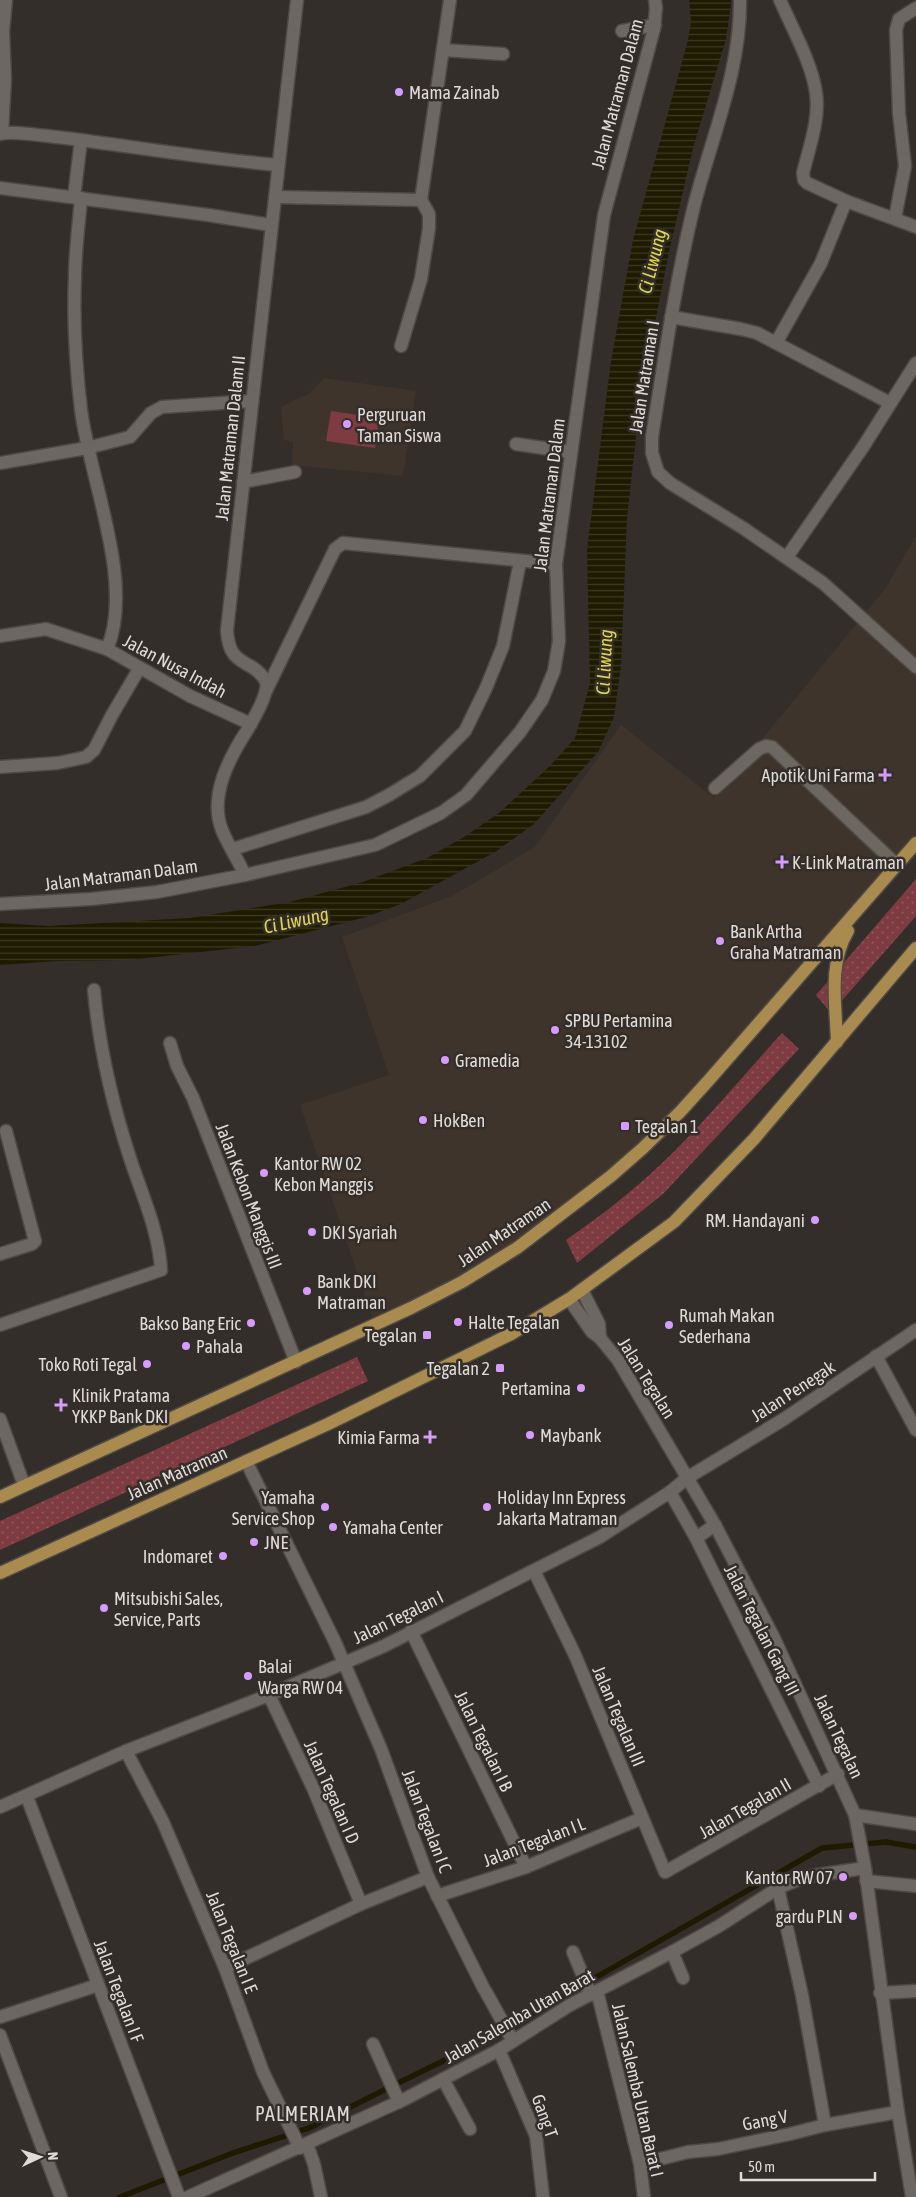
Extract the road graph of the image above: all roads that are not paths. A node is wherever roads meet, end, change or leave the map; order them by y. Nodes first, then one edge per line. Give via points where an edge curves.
1 (6, 0) edge
2 (297, 0) edge
3 (450, 0) edge
4 (655, 0) edge
5 (740, 0) edge
6 (780, 0) edge
7 (916, 8) edge
8 (655, 25) junction
9 (622, 31) dead end
10 (443, 50) junction
11 (503, 54) dead end
12 (1, 133) edge
13 (80, 140) junction
14 (278, 165) junction
15 (0, 188) edge
16 (77, 197) junction
17 (275, 197) junction
18 (421, 200) junction
19 (846, 201) junction
20 (895, 218) junction
21 (272, 225) junction
22 (916, 227) edge
23 (671, 317) junction
24 (776, 343) junction
25 (401, 346) dead end
26 (916, 363) edge
27 (252, 401) junction
28 (890, 403) junction
29 (516, 444) dead end
30 (86, 448) junction
31 (570, 452) junction
32 (0, 463) edge
33 (295, 472) dead end
34 (243, 482) junction
35 (787, 557) junction
36 (520, 562) junction
37 (556, 564) junction
38 (0, 636) edge
39 (107, 649) junction
40 (916, 666) edge
41 (139, 669) junction
42 (266, 691) junction
43 (251, 724) junction
44 (0, 767) edge
45 (715, 788) dead end
46 (916, 843) edge
47 (233, 849) junction
48 (916, 852) edge
49 (897, 865) junction
50 (245, 875) junction
51 (0, 904) edge
52 (916, 948) edge
53 (94, 990) dead end
54 (837, 1042) junction
55 (170, 1043) dead end
56 (6, 1131) dead end
57 (0, 1254) edge
58 (582, 1290) junction
59 (569, 1298) junction
60 (0, 1325) edge
61 (916, 1330) edge
62 (600, 1338) junction
63 (876, 1356) junction
64 (296, 1362) junction
65 (0, 1419) edge
66 (916, 1430) edge
67 (246, 1461) junction
68 (687, 1478) junction
69 (24, 1485) junction
70 (670, 1492) junction
71 (0, 1497) edge
72 (715, 1525) junction
73 (696, 1538) junction
74 (534, 1571) junction
75 (0, 1573) edge
76 (411, 1631) junction
77 (343, 1663) junction
78 (269, 1695) junction
79 (126, 1751) junction
80 (838, 1774) junction
81 (819, 1786) junction
82 (27, 1796) junction
83 (0, 1807) edge
84 (856, 1815) junction
85 (642, 1818) junction
86 (916, 1824) edge
87 (526, 1867) junction
88 (865, 1867) junction
89 (669, 1872) joint
90 (428, 1877) junction
91 (866, 1881) junction
92 (916, 1886) edge
93 (778, 1888) junction
94 (437, 1896) junction
95 (361, 1904) junction
96 (573, 1952) dead end
97 (672, 1952) junction
98 (225, 1968) junction
99 (683, 1978) dead end
100 (98, 1985) junction
101 (916, 1992) edge
102 (594, 1993) junction
103 (880, 1993) junction
104 (0, 2016) edge
105 (0, 2035) edge
106 (511, 2038) junction
107 (373, 2044) dead end
108 (499, 2050) junction
109 (443, 2079) junction
110 (399, 2102) junction
111 (898, 2112) junction
112 (825, 2125) junction
113 (470, 2129) dead end
114 (301, 2144) junction
115 (640, 2164) junction
116 (176, 2192) edge
117 (61, 2197) edge
118 (188, 2197) edge
119 (321, 2197) edge
120 (543, 2197) edge
121 (644, 2197) edge
122 (912, 2197) edge

1 - 12 street
2 - 14 street, Jalan Matraman Dalam II
3 - 10 street
4 - 8 street, Jalan Matraman Dalam
5 - 23 street, Jalan Matraman I via 739,34 729,83 694,208
6 - 19 street via 811,73 816,94 815,123 802,173 804,180
7 - 20 street via 899,20 896,30 905,166
8 - 9 street
8 - 31 street, Jalan Matraman Dalam via 604,214
10 - 11 street
10 - 18 street
12 - 13 street
13 - 14 street via 224,161
13 - 16 street, Jalan Nusa Indah
14 - 17 street, Jalan Matraman Dalam II
15 - 16 street
16 - 21 street
16 - 30 street, Jalan Nusa Indah via 75,320
17 - 18 street
17 - 21 street, Jalan Matraman Dalam II
18 - 25 street via 429,214 429,228 421,279
19 - 20 street
19 - 24 street via 821,264
20 - 22 street
21 - 27 street, Jalan Matraman Dalam II
23 - 24 street via 741,329
23 - 35 street, Jalan Matraman I via 652,437 652,453 658,472 670,483
24 - 28 street
26 - 28 street
27 - 30 street via 162,407 151,412 130,437
27 - 34 street, Jalan Matraman Dalam II
28 - 35 street via 864,447
29 - 31 street
30 - 32 street
30 - 39 street, Jalan Nusa Indah via 116,581 116,614
31 - 37 street, Jalan Matraman Dalam
33 - 34 street
34 - 42 street, Jalan Matraman Dalam II via 226,630 231,652 263,677
35 - 40 street, Jalan Matraman I via 823,583
36 - 37 street
36 - 42 street via 343,543 335,549
36 - 47 street, Jalan Matraman Dalam via 503,646 465,731 420,776 366,806
37 - 50 street, Jalan Matraman Dalam via 559,641 554,672 542,700 520,732 466,795 441,813 375,845
38 - 39 street via 46,629
39 - 41 street, Jalan Nusa Indah
41 - 43 street, Jalan Nusa Indah
41 - 44 street via 94,750 86,757 49,764
42 - 43 street
43 - 47 street via 238,744 220,786 217,809 222,830
45 - 49 street via 759,749 772,748
46 - 49 main road, Jalan Matraman
47 - 50 street
48 - 54 main road via 840,944 835,970
49 - 64 main road, Jalan Matraman via 680,1112 610,1176 517,1248 462,1282
50 - 51 street, Jalan Matraman Dalam via 157,892
52 - 54 main road, Jalan Matraman
53 - 60 street via 97,1023 116,1108 150,1217 161,1270
54 - 58 main road, Jalan Matraman via 754,1139 674,1222
55 - 64 street, Jalan Kebon Manggis III
56 - 57 street via 35,1241
58 - 59 main road, Jalan Matraman
58 - 62 street, Jalan Tegalan via 599,1324
59 - 62 street, Jalan Tegalan via 592,1332
59 - 67 main road, Jalan Matraman via 511,1334
61 - 63 street, Jalan Penegak
62 - 68 street, Jalan Tegalan via 618,1360
63 - 66 street
63 - 68 street, Jalan Penegak via 784,1419
64 - 69 main road, Jalan Matraman
65 - 69 street
67 - 75 main road, Jalan Matraman
67 - 77 street, Jalan Tegalan I C via 306,1580
68 - 70 street, Jalan Tegalan I
68 - 72 street, Jalan Tegalan
69 - 71 main road, Jalan Matraman
70 - 73 street, Jalan Tegalan Gang III
70 - 74 street, Jalan Tegalan I via 600,1537
72 - 73 street
72 - 80 street, Jalan Tegalan via 774,1638
73 - 81 street, Jalan Tegalan Gang III
74 - 76 street, Jalan Tegalan I
74 - 85 street, Jalan Tegalan III via 575,1655
76 - 77 street, Jalan Tegalan I
76 - 87 street, Jalan Tegalan I B
77 - 78 street, Jalan Tegalan I
77 - 90 street, Jalan Tegalan I C via 381,1748
78 - 79 street, Jalan Tegalan I
78 - 95 street, Jalan Tegalan I D via 314,1788
79 - 82 street, Jalan Tegalan I
79 - 98 street, Jalan Tegalan I E via 163,1822
80 - 81 street, Jalan Tegalan II
80 - 84 street, Jalan Tegalan
81 - 89 street, Jalan Tegalan II
82 - 83 street, Jalan Tegalan I
82 - 100 street, Jalan Tegalan I F
84 - 86 street
84 - 88 street, Jalan Tegalan
85 - 87 street, Jalan Tegalan I L
85 - 89 street, Jalan Tegalan III via 663,1870
87 - 94 street, Jalan Tegalan I L
88 - 91 street, Jalan Tegalan
88 - 93 street, Jalan Salemba Utan Barat via 804,1877
90 - 94 street, Jalan Tegalan I C
90 - 95 street
91 - 92 street
91 - 103 street, Jalan Tegalan
93 - 97 street, Jalan Salemba Utan Barat
93 - 112 street via 802,1994
94 - 106 street, Jalan Tegalan I C
95 - 98 street
96 - 102 street, Jalan Salemba Utan Barat I
97 - 99 street
97 - 102 street, Jalan Salemba Utan Barat
98 - 114 street, Jalan Tegalan I E via 263,2072
100 - 104 street
100 - 116 street, Jalan Tegalan I F
101 - 103 street
102 - 106 street, Jalan Salemba Utan Barat
102 - 115 street, Jalan Salemba Utan Barat I
103 - 111 street, Jalan Tegalan
105 - 117 street
106 - 108 street, Jalan Salemba Utan Barat
107 - 110 street
108 - 109 street, Jalan Salemba Utan Barat
108 - 120 street, Gang T via 536,2136
109 - 110 street, Jalan Salemba Utan Barat
109 - 113 street
110 - 114 street, Jalan Salemba Utan Barat
111 - 112 street, Gang V
111 - 122 street, Jalan Tegalan
112 - 115 street, Gang V
114 - 118 street, Jalan Salemba Utan Barat
114 - 119 street, Jalan Tegalan I E via 314,2164
115 - 121 street, Jalan Salemba Utan Barat I

